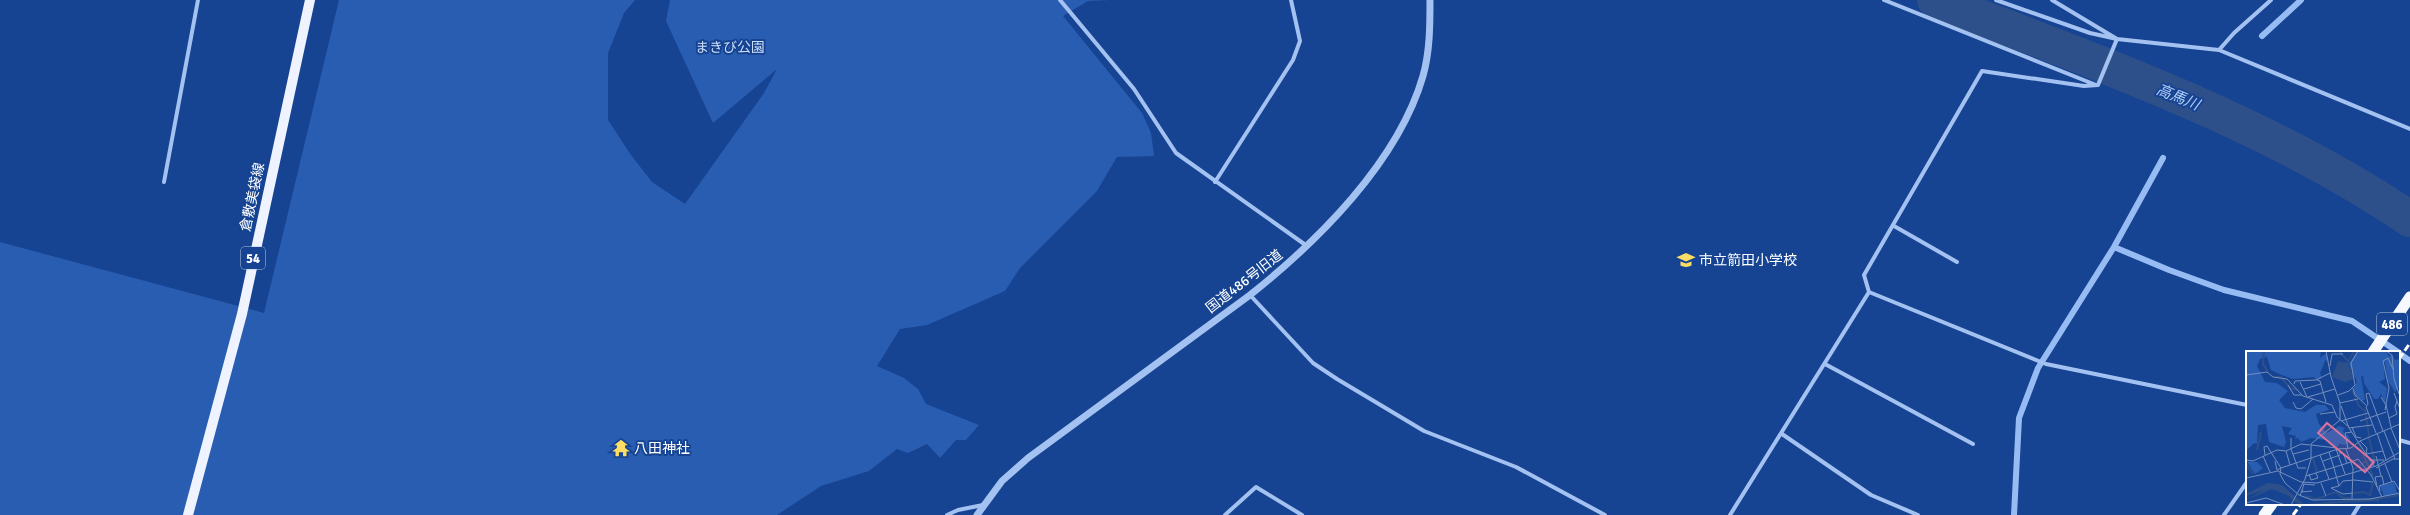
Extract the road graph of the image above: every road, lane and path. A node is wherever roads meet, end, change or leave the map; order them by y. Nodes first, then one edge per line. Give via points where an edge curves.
1 (198, 0) edge
2 (310, 0) edge
3 (1060, 0) edge
4 (1291, 0) edge
5 (1430, 0) edge
6 (1884, 0) edge
7 (1996, 0) edge
8 (2052, 0) edge
9 (2271, 0) edge
10 (2117, 39) junction
11 (2219, 50) junction
12 (2098, 86) junction
13 (2410, 129) edge
14 (164, 182) dead end
15 (1215, 182) junction
16 (1894, 226) junction
17 (1307, 246) junction
18 (1957, 262) dead end
19 (1869, 292) junction
20 (1250, 294) junction
21 (2410, 296) edge
22 (2374, 351) edge
23 (1825, 364) junction
24 (2246, 405) edge
25 (1782, 434) junction
26 (2400, 442) edge
27 (2410, 443) edge
28 (1973, 444) dead end
29 (2246, 483) edge
30 (984, 505) junction
31 (2271, 505) edge
32 (2359, 505) edge
33 (188, 515) edge
34 (947, 515) edge
35 (977, 515) edge
36 (1225, 515) edge
37 (1302, 515) edge
38 (1605, 515) edge
39 (1730, 515) edge
40 (1918, 515) edge
41 (2224, 515) edge
42 (2264, 515) edge
43 (2353, 515) edge

1 - 14 street
2 - 33 main road, 倉敷美袋線 / 54 via 242,314
3 - 15 street via 1134,89 1176,153
4 - 15 street via 1300,42 1294,60
5 - 17 street, 国道486号旧道 via 1430,35 1423,75 1408,112 1388,148 1362,184
6 - 12 street
7 - 10 street via 2090,33
8 - 10 street
9 - 11 street
10 - 11 street
10 - 12 street
11 - 13 street
12 - 16 street via 1982,71
15 - 17 street
16 - 18 street
16 - 19 street via 1864,275
17 - 20 street, 国道486号旧道
19 - 23 street
19 - 24 street via 2046,364
20 - 30 street, 国道486号旧道 via 1028,458 1002,481
20 - 38 street via 1313,363 1337,379 1424,431 1516,467
21 - 22 highway, 486
23 - 25 street
23 - 28 street
25 - 39 street
25 - 40 street via 1871,494
26 - 27 street
29 - 41 street
30 - 34 street
30 - 35 street, 国道486号旧道
31 - 42 highway
32 - 43 street
36 - 37 street via 1256,487

